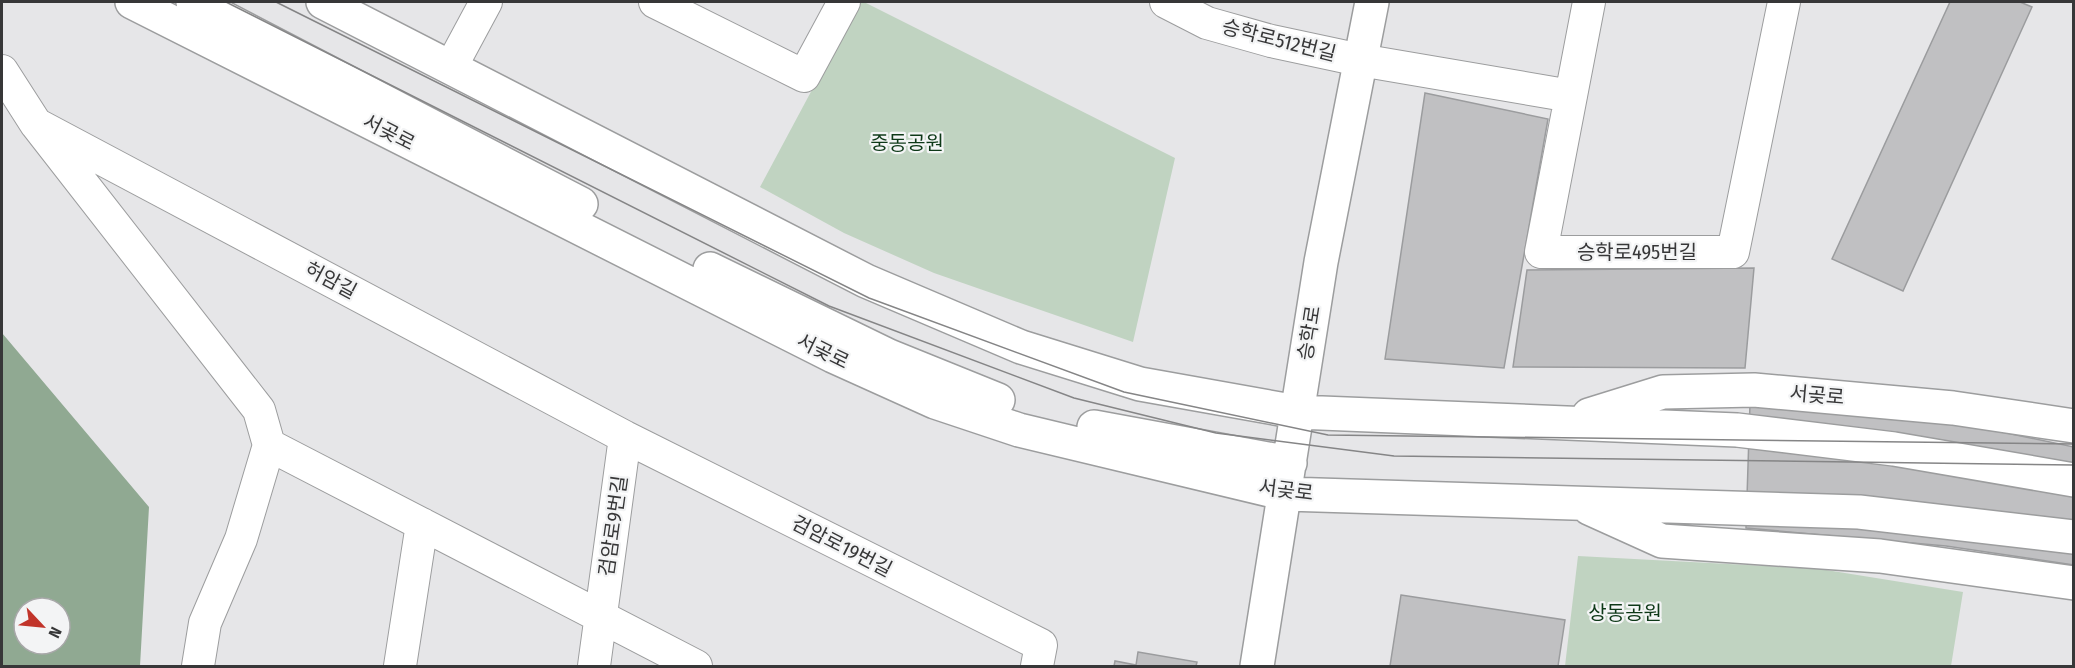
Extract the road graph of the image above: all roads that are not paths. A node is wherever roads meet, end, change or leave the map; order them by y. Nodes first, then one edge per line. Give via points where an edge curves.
1 (132, 2) edge
2 (193, 2) edge
3 (323, 2) edge
4 (486, 2) edge
5 (655, 2) edge
6 (844, 2) edge
7 (1166, 2) edge
8 (1372, 2) edge
9 (1589, 2) edge
10 (1784, 2) edge
11 (1360, 60) junction
12 (451, 67) junction
13 (2, 71) edge
14 (1571, 96) junction
15 (36, 124) junction
16 (1297, 412) junction
17 (1563, 423) junction
18 (2073, 426) edge
19 (625, 437) junction
20 (269, 445) junction
21 (1288, 478) junction
22 (2073, 480) edge
23 (1574, 502) junction
24 (422, 524) junction
25 (2073, 537) edge
26 (2073, 583) edge
27 (601, 615) junction
28 (198, 666) edge
29 (399, 666) edge
30 (594, 666) edge
31 (696, 666) edge
32 (1037, 666) edge
33 (1257, 666) edge

1 - 21 main road, 서곶로 via 833,357 935,402 1019,430
2 - 21 main road, 서곶로 via 642,237 889,356 971,391 1074,423
3 - 12 main road, 서곶로
4 - 12 street
5 - 6 street via 804,76
7 - 11 street, 승학로512번길 via 1207,23
8 - 11 main road, 승학로
9 - 14 street, 승학로495번길
10 - 14 street, 승학로495번길 via 1733,252 1541,252
11 - 14 street, 승학로512번길
11 - 16 main road, 승학로
12 - 16 main road, 서곶로 via 866,281 1021,347 1140,384
13 - 15 street, 허암길
15 - 19 street, 허암길
15 - 20 street, 허암길 via 259,410
16 - 17 main road, 서곶로
16 - 21 main road, 승학로
17 - 18 main road, 서곶로 via 1663,392 1754,390 1953,408
17 - 22 main road, 서곶로 via 1737,429 1894,449
19 - 27 street, 검암로9번길
19 - 32 street, 검암로19번길 via 1041,645
20 - 24 street
20 - 28 street via 241,539 205,623
21 - 23 main road, 서곶로
21 - 33 main road, 승학로
23 - 25 main road, 서곶로 via 1859,512
23 - 26 main road, 서곶로 via 1662,541 1880,556
24 - 27 street
24 - 29 street
27 - 30 street, 검암로9번길
27 - 31 street

